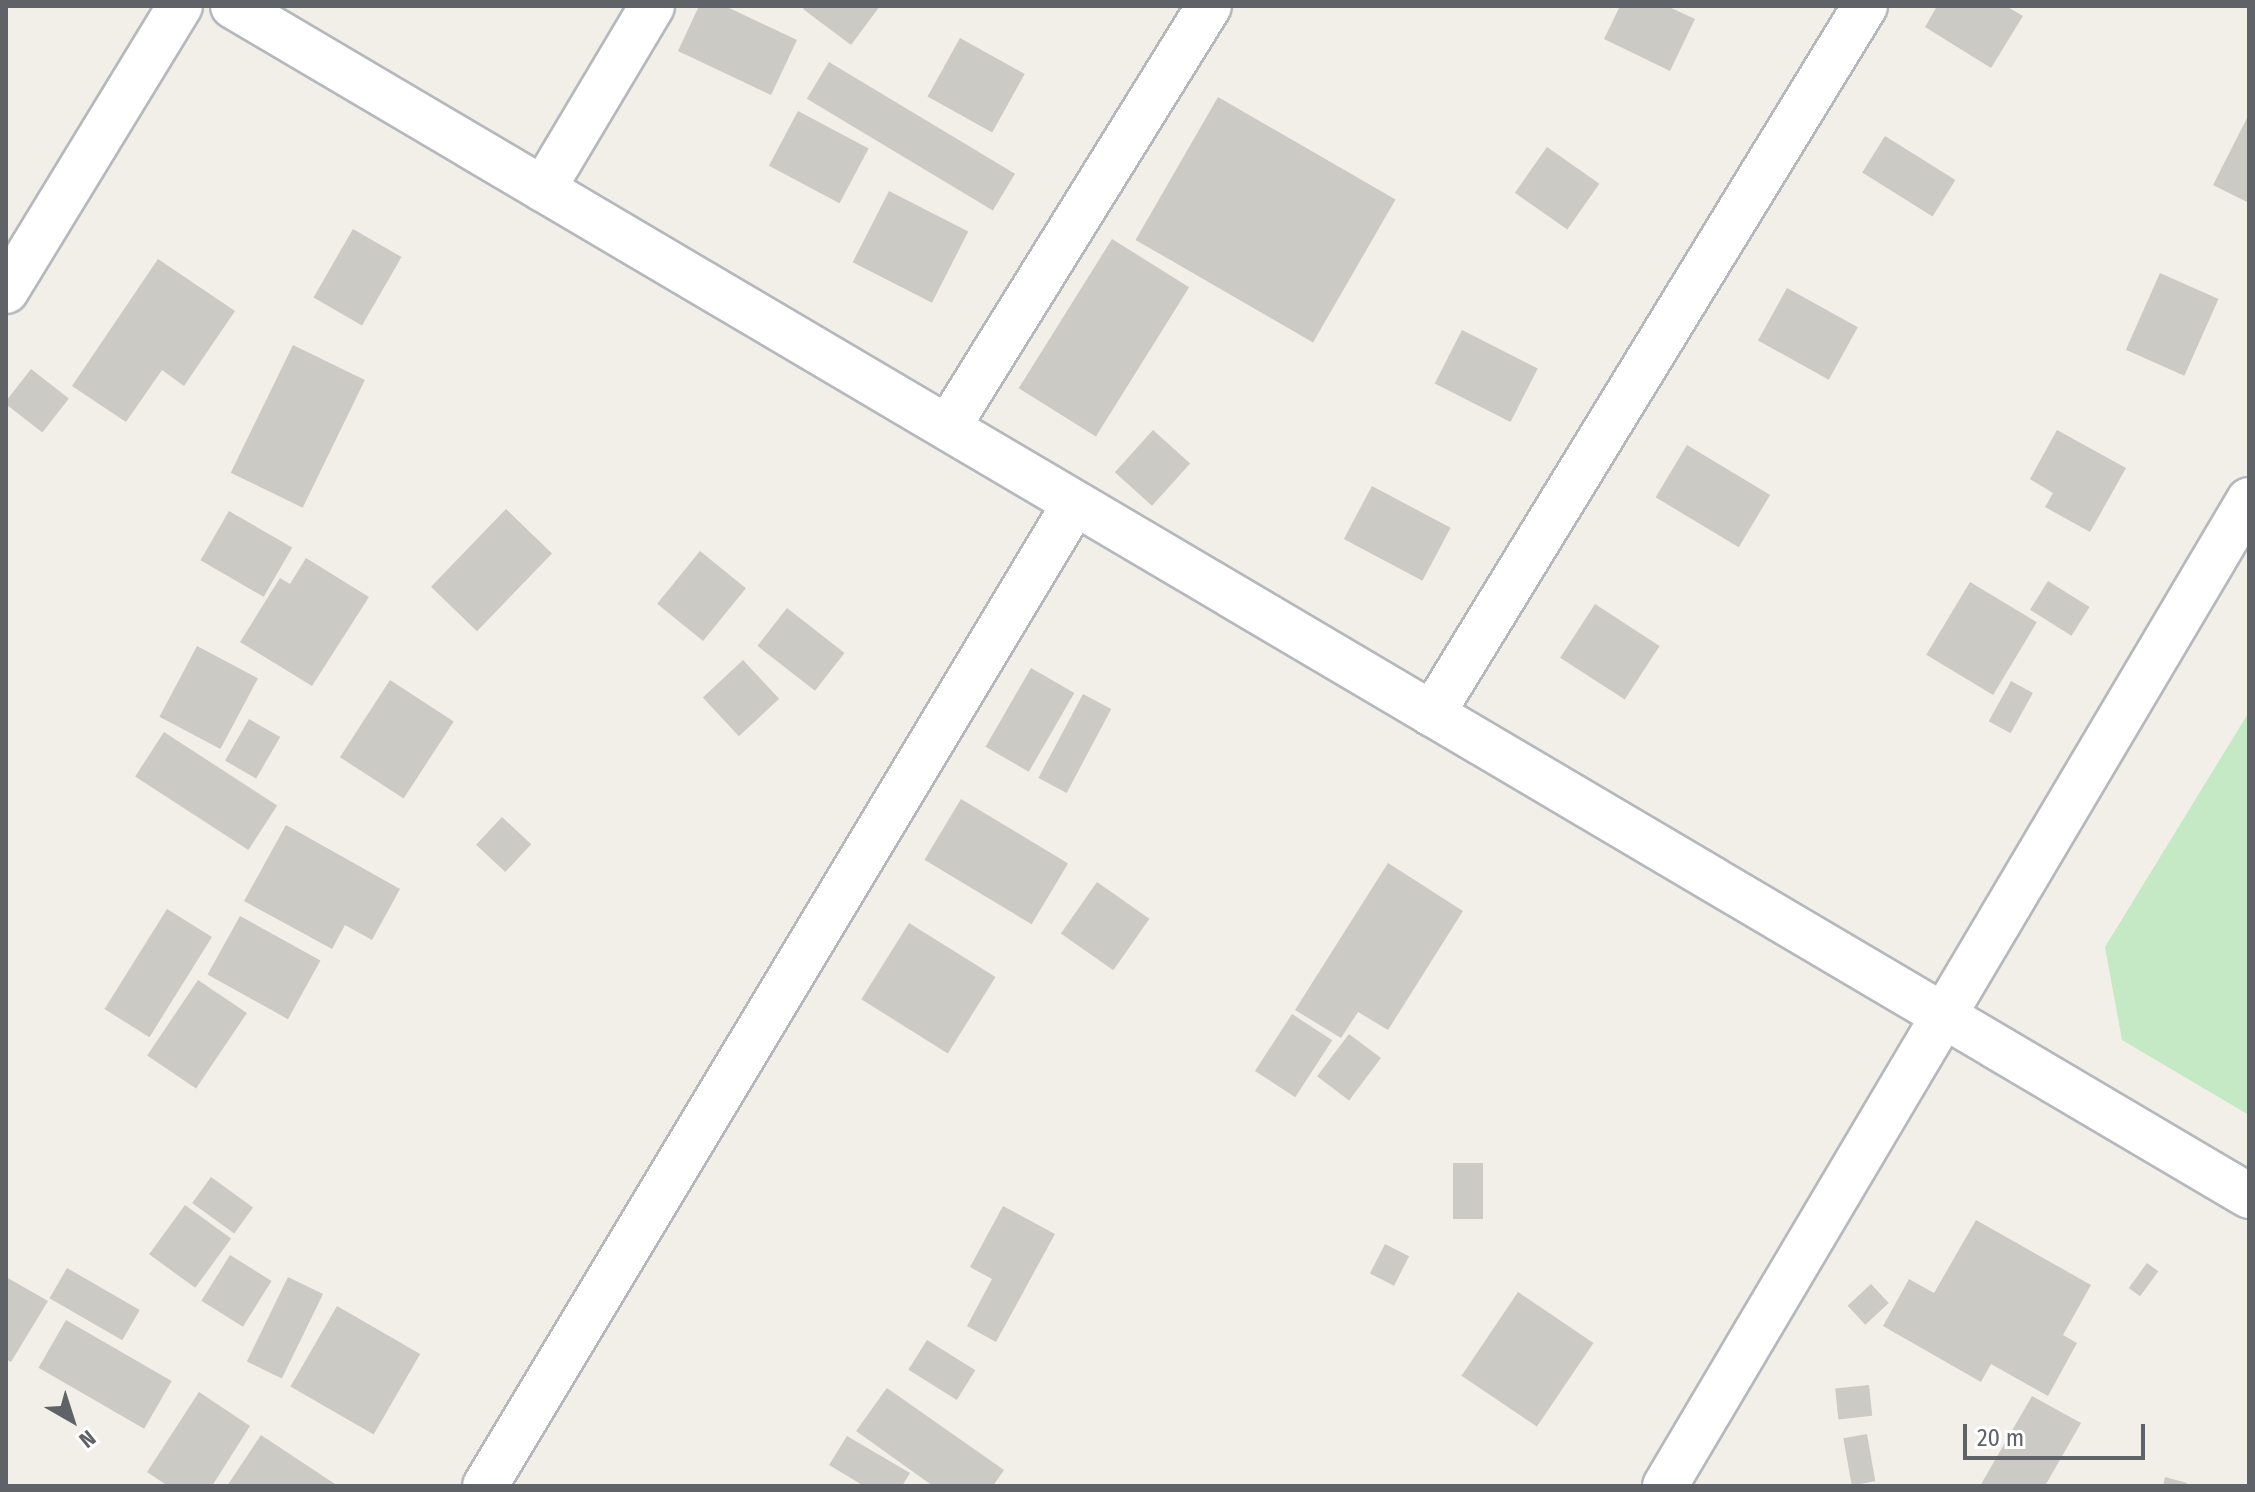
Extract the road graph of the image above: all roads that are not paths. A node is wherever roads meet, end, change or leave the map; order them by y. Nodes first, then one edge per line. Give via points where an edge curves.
1 (180, 6) edge
2 (233, 6) edge
3 (652, 6) edge
4 (1209, 6) edge
5 (1865, 6) edge
6 (543, 189) junction
7 (6, 291) edge
8 (948, 427) junction
9 (2249, 500) edge
10 (1075, 503) junction
11 (1432, 714) junction
12 (1947, 1018) junction
13 (2249, 1196) edge
14 (485, 1486) edge
15 (1665, 1486) edge

1 - 7 street
2 - 6 street
3 - 6 street
4 - 8 street
5 - 11 street
6 - 8 street
8 - 10 street
9 - 12 street
10 - 11 street
10 - 14 street
11 - 12 street
12 - 13 street
12 - 15 street

